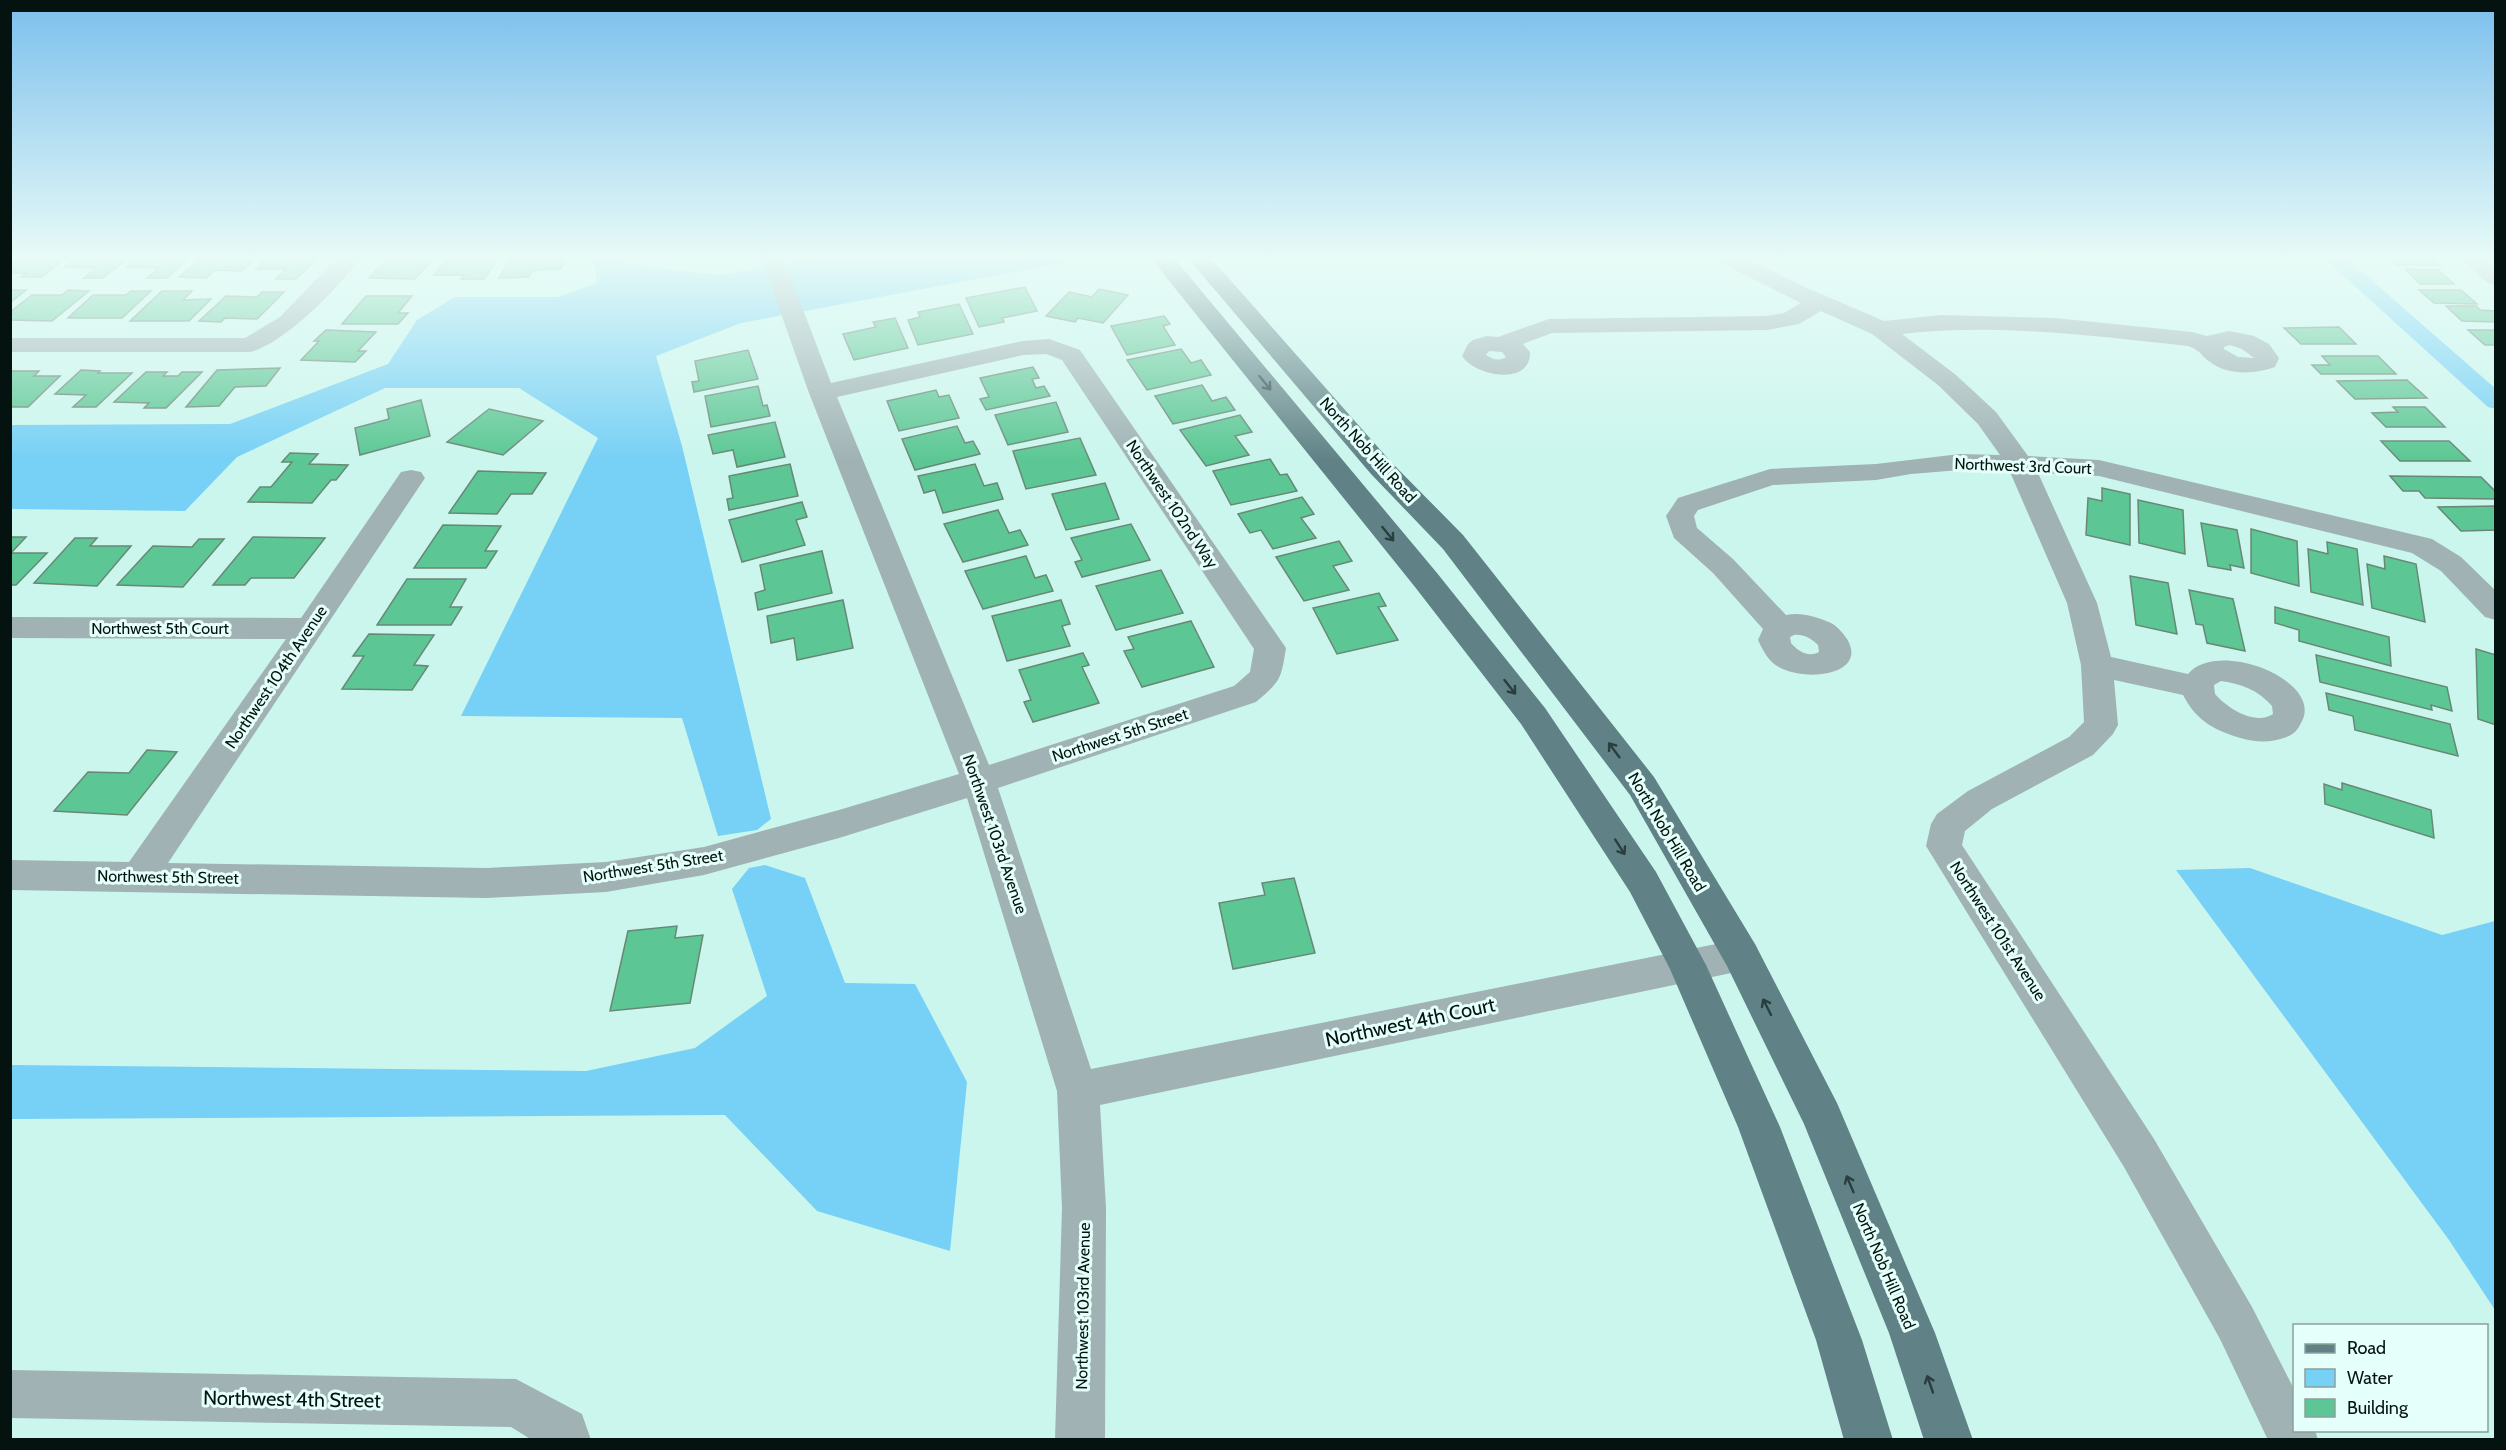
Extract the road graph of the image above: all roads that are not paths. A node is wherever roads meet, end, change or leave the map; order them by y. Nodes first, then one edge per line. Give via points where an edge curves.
1 (284, 325) edge
2 (796, 325) edge
3 (1217, 325) edge
4 (1257, 325) edge
5 (1645, 325) edge
6 (1871, 325) edge
7 (1918, 325) edge
8 (2042, 325) edge
9 (1881, 329) junction
10 (1502, 344) dead end
11 (10, 345) edge
12 (2210, 346) dead end
13 (822, 393) junction
14 (2020, 464) junction
15 (411, 478) dead end
16 (2496, 610) edge
17 (10, 627) edge
18 (1780, 628) dead end
19 (310, 629) junction
20 (2097, 665) junction
21 (1265, 677) joint
22 (2197, 687) dead end
23 (980, 781) junction
24 (10, 875) edge
25 (140, 876) junction
26 (1741, 955) junction
27 (1687, 965) junction
28 (1078, 1091) junction
29 (10, 1394) edge
30 (566, 1435) edge
31 (1080, 1440) edge
32 (1869, 1440) edge
33 (1948, 1440) edge
34 (2294, 1440) edge

1 - 11 street via 250,345
2 - 13 street, Northwest 103rd Avenue
3 -> 27 main road via 1533,716 1643,882
26 -> 4 main road, North Nob Hill Road via 1642,786 1453,542 1381,468
5 - 10 street via 1548,326
6 - 9 street, Northwest 101st Avenue
7 - 9 street
8 - 12 street via 2192,339
9 - 14 street, Northwest 101st Avenue via 1947,380 1979,411
13 - 21 street, Northwest 102nd Way via 1023,348 1049,346 1071,355 1270,648
13 - 23 street, Northwest 103rd Avenue
14 - 16 street, Northwest 3rd Court via 2099,468 2422,546 2451,564
14 - 18 street, Northwest 3rd Court via 1959,462 1876,472 1770,477 1688,504 1680,516 1684,532 1723,566
14 - 20 street, Northwest 101st Avenue via 2082,603
15 - 19 street, Northwest 104th Avenue
17 - 19 street, Northwest 5th Court
19 - 25 street, Northwest 104th Avenue
20 - 22 street
20 - 34 street, Northwest 101st Avenue via 2101,725 2081,746 1972,806 1949,824 1944,846 2139,1153 2236,1323
21 - 23 street, Northwest 5th Street via 1245,694
23 - 25 street, Northwest 5th Street via 704,861 606,877 487,883
23 - 28 street, Northwest 103rd Avenue
24 - 25 street, Northwest 5th Street
26 - 27 street, Northwest 4th Court
33 -> 26 main road, North Nob Hill Road via 1912,1333 1822,1117
27 - 28 street, Northwest 4th Court
27 - 32 main road via 1760,1127 1839,1340
28 - 31 street, Northwest 103rd Avenue via 1084,1208
29 - 30 street, Northwest 4th Street via 516,1403

